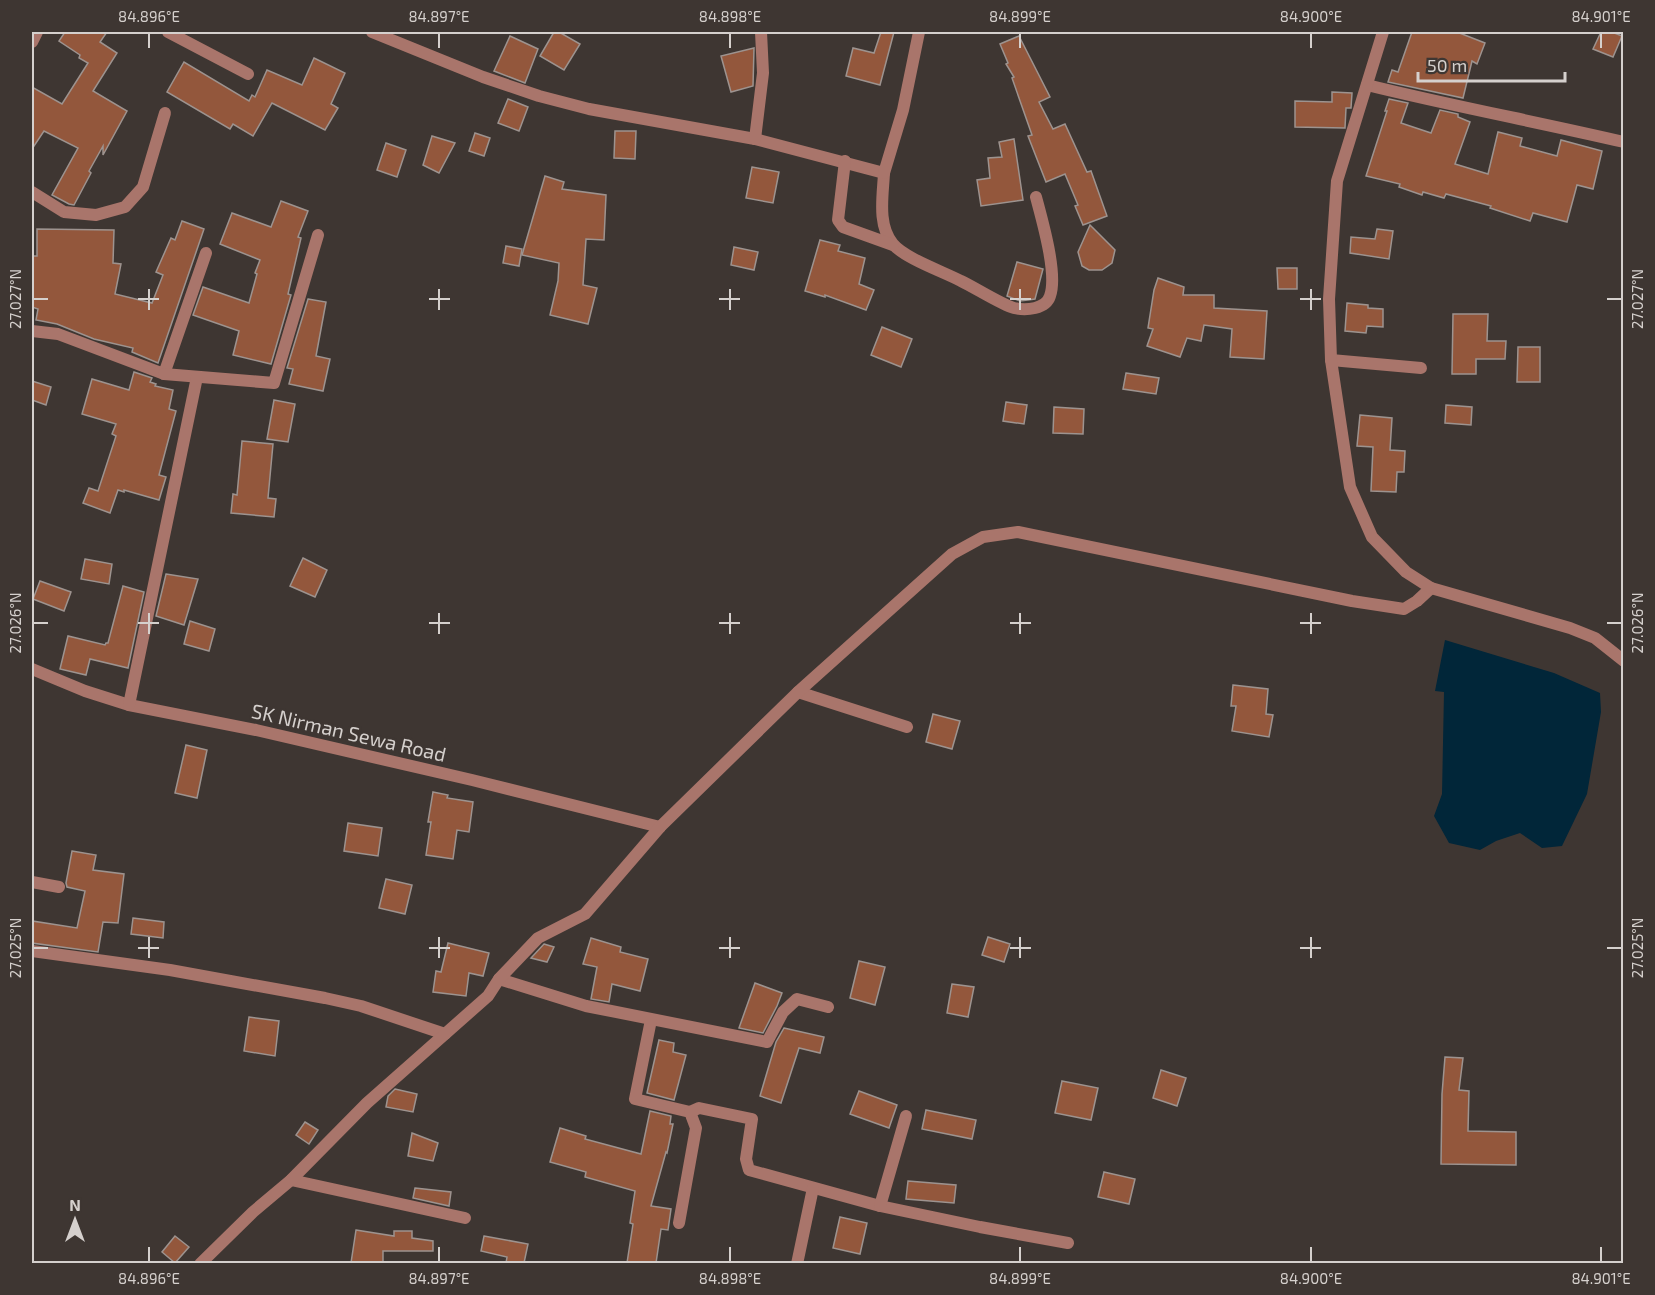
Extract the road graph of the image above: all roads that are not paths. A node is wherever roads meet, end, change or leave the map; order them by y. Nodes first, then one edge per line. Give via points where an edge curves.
1 (37, 32) edge
2 (168, 32) edge
3 (372, 32) edge
4 (761, 32) edge
5 (919, 32) edge
6 (1383, 32) edge
7 (32, 42) edge
8 (248, 74) dead end
9 (1367, 85) junction
10 (165, 113) dead end
11 (755, 139) junction
12 (1623, 142) edge
13 (844, 161) junction
14 (884, 172) junction
15 (32, 192) edge
16 (1036, 197) dead end
17 (318, 236) dead end
18 (893, 245) junction
19 (206, 253) dead end
20 (32, 331) edge
21 (1331, 360) junction
22 (1421, 368) dead end
23 (164, 374) junction
24 (197, 377) junction
25 (1431, 588) junction
26 (1623, 661) edge
27 (32, 669) edge
28 (798, 692) junction
29 (129, 705) junction
30 (907, 727) dead end
31 (660, 827) junction
32 (32, 882) edge
33 (59, 887) dead end
34 (32, 951) edge
35 (499, 979) junction
36 (828, 1007) dead end
37 (651, 1020) junction
38 (444, 1034) junction
39 (690, 1112) junction
40 (906, 1116) dead end
41 (291, 1180) junction
42 (813, 1188) junction
43 (880, 1206) junction
44 (465, 1218) dead end
45 (679, 1223) dead end
46 (1068, 1243) dead end
47 (200, 1263) edge
48 (797, 1263) edge

1 - 7 street
2 - 8 street
3 - 11 street via 539,96
4 - 11 street via 763,73
5 - 14 street via 903,110
6 - 9 street
9 - 12 street
9 - 21 street via 1337,181 1329,299
10 - 15 street via 143,187 125,207 96,215 64,212
11 - 13 street
13 - 14 street
13 - 18 street via 838,220 843,227
14 - 18 street via 882,210 885,230
16 - 18 street via 1049,246 1052,286 1044,305 1014,308
17 - 24 street via 274,383
19 - 23 street
20 - 23 street via 58,334
21 - 22 street
21 - 25 street via 1350,487 1372,537 1406,572
23 - 24 street
24 - 29 street
25 - 26 street via 1570,628 1595,638
25 - 28 street via 1404,609 1018,532 983,537 952,554
27 - 29 street, SK Nirman Sewa Road
28 - 30 street
28 - 31 street
29 - 31 street, SK Nirman Sewa Road via 267,732
31 - 35 street via 585,914 538,938
32 - 33 street
34 - 38 street via 170,970 361,1006
35 - 37 street via 586,1006
35 - 38 street via 488,996
36 - 37 street via 797,999 783,1012 767,1042
37 - 39 street via 635,1099
38 - 41 street via 367,1103
39 - 42 street via 699,1108 752,1119 746,1159 749,1170
39 - 45 street via 696,1128
40 - 43 street
41 - 44 street
41 - 47 street
42 - 43 street
42 - 48 street
43 - 46 street

